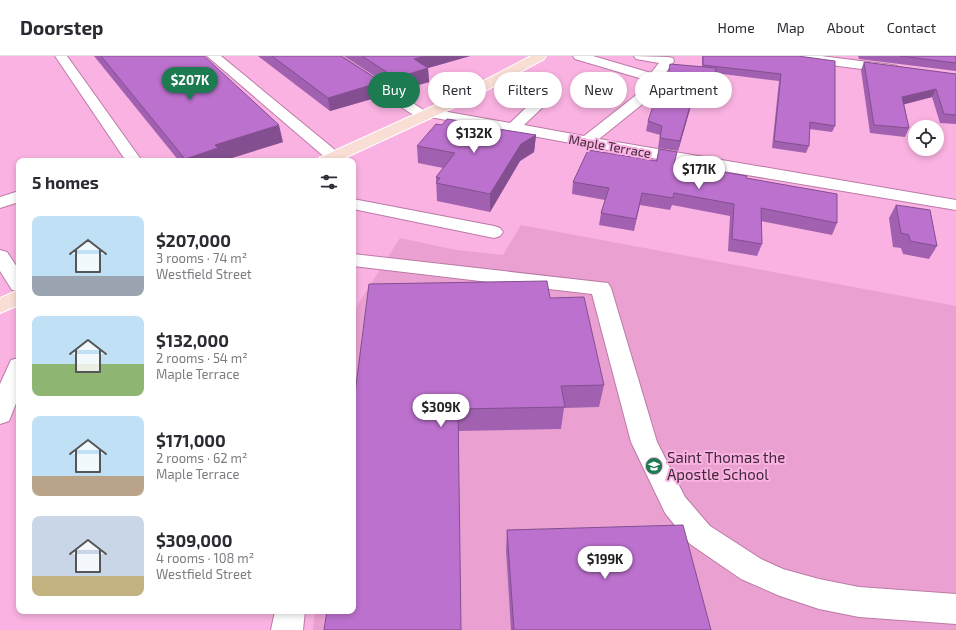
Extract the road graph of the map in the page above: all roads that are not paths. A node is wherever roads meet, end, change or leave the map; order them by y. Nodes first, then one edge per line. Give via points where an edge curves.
1 (61, 56) edge
2 (213, 56) edge
3 (332, 56) edge
4 (540, 56) edge
5 (640, 56) edge
6 (792, 56) edge
7 (588, 57) edge
8 (901, 70) edge
9 (635, 72) edge
10 (659, 72) edge
11 (635, 103) edge
12 (534, 108) edge
13 (427, 114) junction
14 (513, 128) junction
15 (587, 141) junction
16 (132, 158) edge
17 (328, 158) edge
18 (331, 158) edge
19 (16, 197) edge
20 (0, 203) edge
21 (956, 204) edge
22 (356, 205) edge
23 (494, 232) dead end
24 (8, 260) edge
25 (356, 260) edge
26 (16, 278) edge
27 (16, 298) edge
28 (0, 306) edge
29 (16, 374) edge
30 (0, 414) edge
31 (956, 609) edge
32 (290, 614) edge
33 (287, 630) edge

1 - 16 street
2 - 17 street
3 - 13 street
4 - 13 main road
5 - 10 street via 668,61
6 - 8 street
7 - 9 street
11 - 15 street
12 - 14 street
13 - 14 street, Maple Terrace
13 - 18 main road
14 - 15 street, Maple Terrace
15 - 21 street, Maple Terrace
19 - 20 street
22 - 23 street
24 - 26 street
25 - 31 street via 601,288 644,442 676,505 700,535 751,569 780,582 819,594 858,602
27 - 28 main road
29 - 30 street
32 - 33 street

